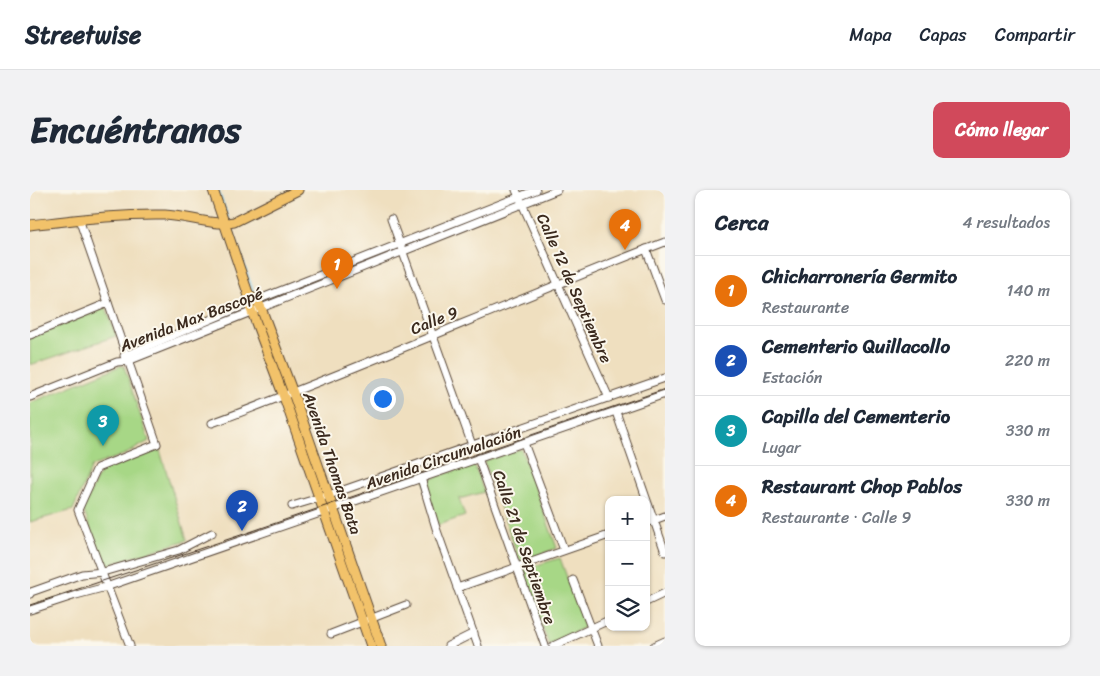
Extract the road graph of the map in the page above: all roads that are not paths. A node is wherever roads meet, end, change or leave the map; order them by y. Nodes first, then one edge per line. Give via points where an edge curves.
1 (213, 190) edge
2 (298, 190) edge
3 (536, 190) edge
4 (557, 190) edge
5 (519, 197) edge
6 (79, 219) junction
7 (391, 219) dead end
8 (225, 224) junction
9 (30, 225) edge
10 (665, 242) edge
11 (401, 249) junction
12 (646, 249) junction
13 (559, 284) junction
14 (665, 300) edge
15 (108, 303) junction
16 (253, 304) junction
17 (30, 335) edge
18 (433, 335) junction
19 (127, 358) junction
20 (665, 378) edge
21 (293, 393) junction
22 (665, 394) edge
23 (30, 397) edge
24 (284, 397) junction
25 (609, 398) junction
26 (616, 412) junction
27 (212, 423) dead end
28 (524, 443) junction
29 (472, 445) junction
30 (478, 458) junction
31 (421, 478) junction
32 (329, 495) junction
33 (642, 496) edge
34 (319, 499) junction
35 (292, 506) dead end
36 (334, 509) junction
37 (323, 513) junction
38 (665, 516) edge
39 (650, 522) edge
40 (212, 532) dead end
41 (605, 536) edge
42 (564, 550) junction
43 (665, 552) edge
44 (517, 567) junction
45 (103, 572) junction
46 (573, 580) dead end
47 (106, 587) junction
48 (458, 588) junction
49 (665, 593) edge
50 (30, 594) edge
51 (650, 600) edge
52 (406, 605) dead end
53 (30, 610) edge
54 (366, 619) junction
55 (605, 622) edge
56 (592, 628) junction
57 (474, 633) junction
58 (331, 634) dead end
59 (665, 640) edge
60 (130, 646) edge
61 (371, 646) edge
62 (381, 646) edge
63 (448, 646) edge
64 (478, 646) edge
65 (545, 646) edge
66 (553, 646) edge
67 (598, 646) edge
68 (654, 646) edge

1 - 8 main road, Avenida Thomas Bata
2 - 8 main road
3 - 5 street, Avenida Max Bascopé
4 - 5 street, Avenida Max Bascopé
5 - 11 street, Avenida Max Bascopé
5 - 13 street, Calle 12 de Septiembre
6 - 8 main road via 165,215
6 - 9 main road
6 - 15 street
7 - 11 street
8 - 16 main road, Avenida Thomas Bata
10 - 12 street, Calle 9
11 - 16 street, Avenida Max Bascopé
11 - 18 street
12 - 13 street, Calle 9
12 - 14 street
13 - 18 street, Calle 9
13 - 25 street, Calle 12 de Septiembre
15 - 17 street
15 - 19 street
16 - 19 street, Avenida Max Bascopé
16 - 21 main road, Avenida Thomas Bata
16 - 24 main road, Avenida Thomas Bata
18 - 21 street, Calle 9
18 - 29 street
19 - 23 street, Avenida Max Bascopé
19 - 45 street via 157,444 97,468 78,510
20 - 25 street, Avenida Circunvalación
21 - 24 street, Calle 9
21 - 32 main road, Avenida Thomas Bata
22 - 26 street, Avenida Circunvalación
24 - 27 street, Calle 9
24 - 34 main road, Avenida Thomas Bata
25 - 29 street, Avenida Circunvalación
26 - 28 street, Avenida Circunvalación
26 - 33 street
28 - 30 street, Avenida Circunvalación
28 - 42 street
29 - 32 street, Avenida Circunvalación
30 - 31 street, Avenida Circunvalación
30 - 44 street, Calle 21 de Septiembre
31 - 36 street, Avenida Circunvalación
31 - 48 street
32 - 34 street, Avenida Circunvalación
32 - 36 main road, Avenida Thomas Bata
34 - 35 street, Avenida Circunvalación
34 - 37 main road, Avenida Thomas Bata
36 - 37 street, Avenida Circunvalación
36 - 54 main road, Avenida Thomas Bata
37 - 47 street, Avenida Circunvalación
37 - 54 main road, Avenida Thomas Bata
38 - 39 street
39 - 43 street
40 - 45 street via 179,550
41 - 42 street
42 - 44 street
44 - 48 street
44 - 65 street, Calle 21 de Septiembre
45 - 47 street
45 - 50 street via 82,574
46 - 56 street
47 - 53 street, Avenida Circunvalación
47 - 60 street
48 - 57 street
49 - 51 street
52 - 54 street
54 - 58 street
54 - 61 main road, Avenida Thomas Bata
54 - 62 main road, Avenida Thomas Bata
55 - 56 street
56 - 66 street
56 - 67 street
57 - 63 street
57 - 64 street
59 - 68 street

